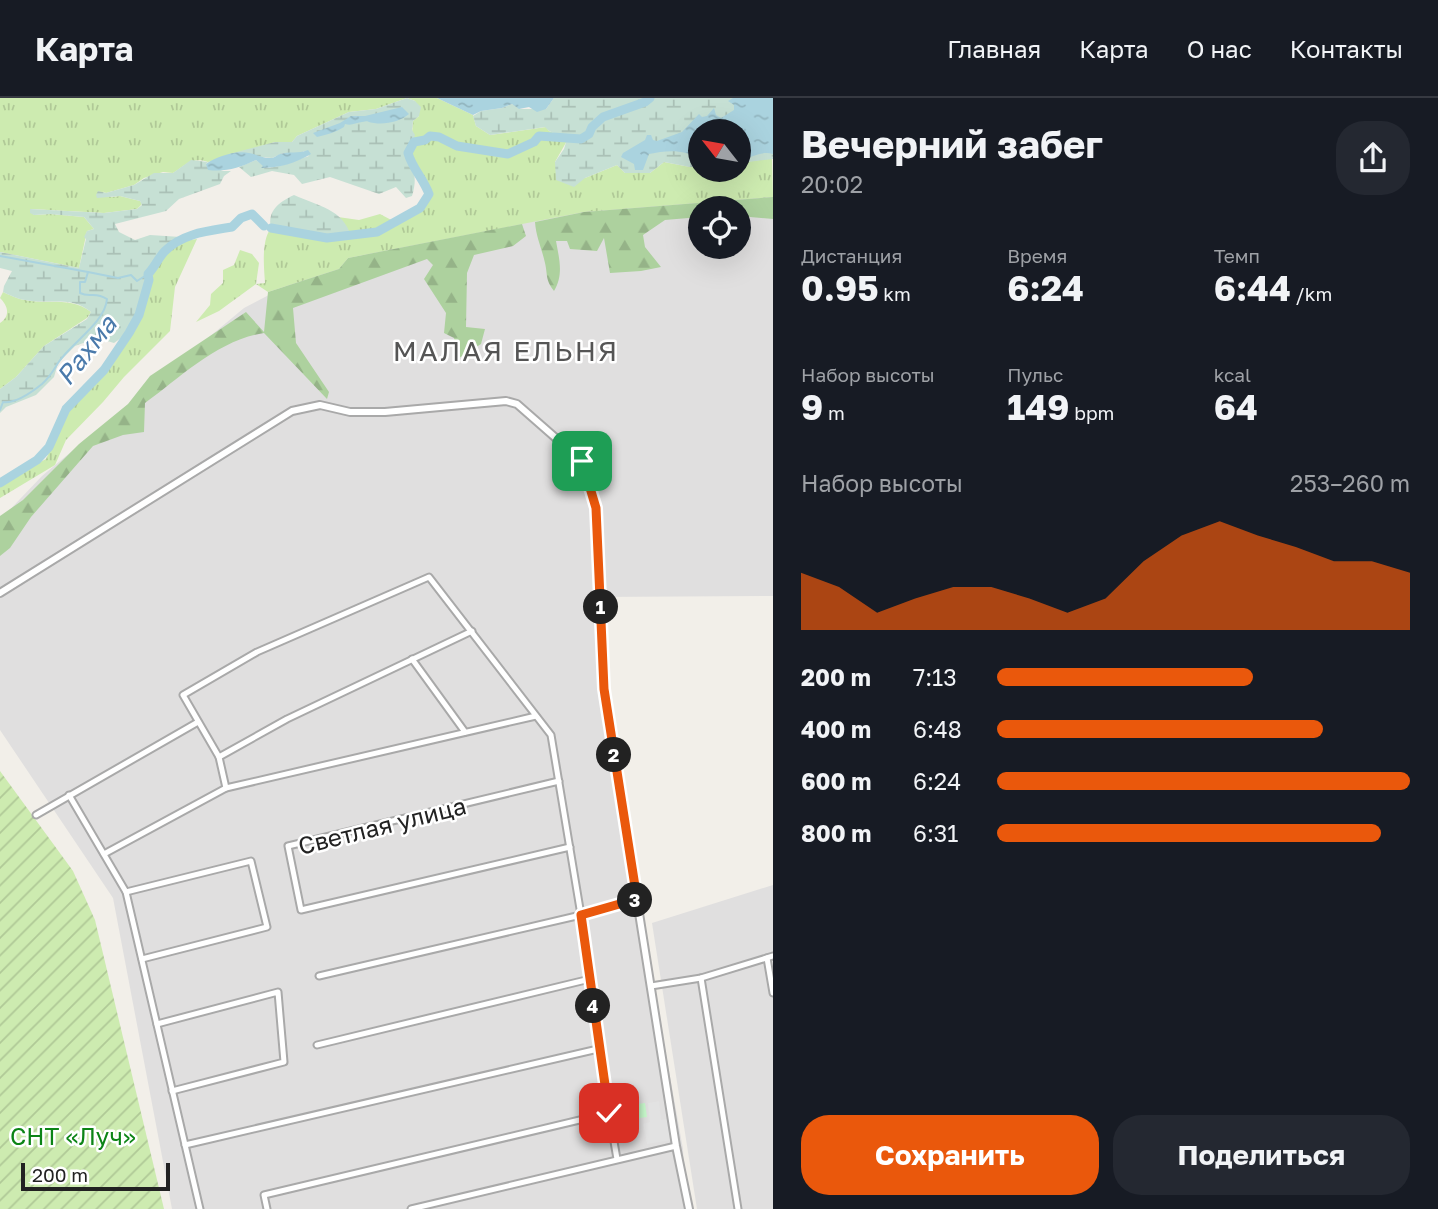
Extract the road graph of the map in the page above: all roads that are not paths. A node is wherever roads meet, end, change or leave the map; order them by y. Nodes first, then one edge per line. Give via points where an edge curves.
1 (0, 593) edge
2 (472, 631) junction
3 (412, 659) junction
4 (536, 716) junction
5 (198, 722) junction
6 (464, 732) junction
7 (219, 757) junction
8 (559, 781) junction
9 (226, 788) junction
10 (69, 795) junction
11 (36, 815) dead end
12 (570, 847) junction
13 (104, 854) junction
14 (126, 892) junction
15 (637, 899) junction
16 (581, 915) junction
17 (770, 957) edge
18 (142, 959) junction
19 (319, 976) dead end
20 (701, 978) junction
21 (590, 979) junction
22 (651, 986) junction
23 (773, 993) edge
24 (157, 1024) junction
25 (317, 1045) dead end
26 (598, 1049) junction
27 (172, 1091) junction
28 (609, 1113) junction
29 (185, 1145) junction
30 (676, 1146) junction
31 (617, 1159) junction
32 (200, 1209) edge
33 (267, 1209) edge
34 (411, 1209) edge
35 (689, 1209) edge
36 (738, 1209) edge

1 - 15 street via 292,411 320,405 350,412 385,412 506,401 517,404 582,461 596,508 604,689
2 - 3 street
2 - 4 street
2 - 5 street via 429,577 257,652 183,695
3 - 6 street
3 - 7 street
4 - 6 street
4 - 8 street via 551,735
5 - 7 street
5 - 10 street
6 - 9 street
7 - 9 street
8 - 12 street
8 - 12 street, Светлая улица via 288,845 302,910
9 - 13 street
10 - 11 street
10 - 13 street
12 - 16 street
13 - 14 street
14 - 18 street
14 - 18 street via 251,861 267,928
15 - 16 street
15 - 22 street
16 - 19 street
16 - 21 street
17 - 20 street
17 - 23 street
18 - 24 street
20 - 22 street
20 - 36 street
21 - 25 street
21 - 26 street
22 - 30 street
24 - 27 street
24 - 27 street via 278,992 284,1062
26 - 28 street
26 - 29 street
27 - 29 street
28 - 31 street
28 - 33 street via 264,1195
29 - 32 street
30 - 31 street
30 - 35 street
31 - 34 street

